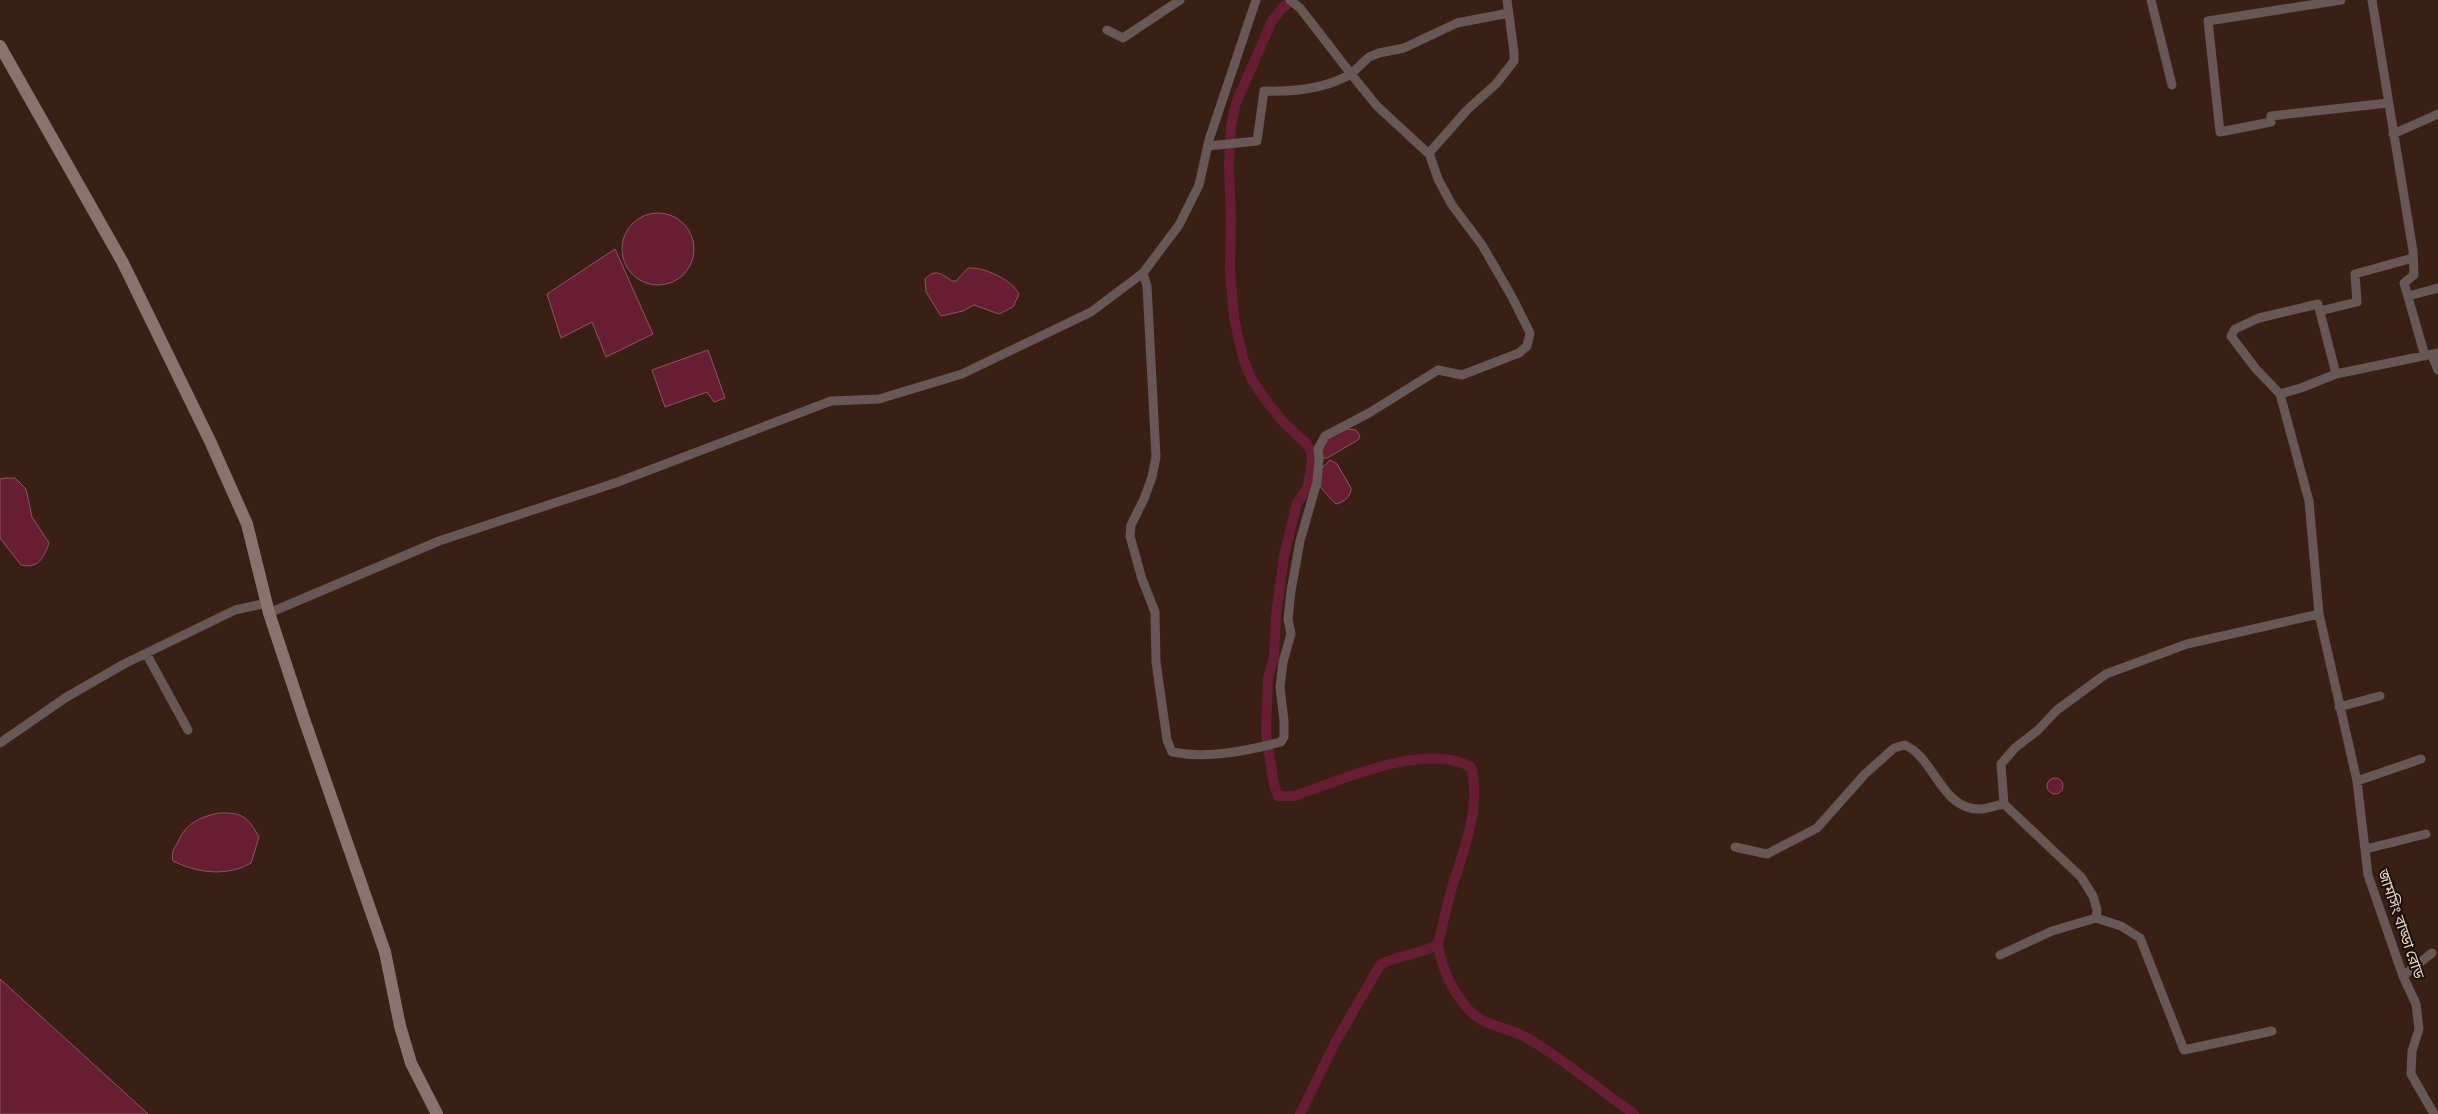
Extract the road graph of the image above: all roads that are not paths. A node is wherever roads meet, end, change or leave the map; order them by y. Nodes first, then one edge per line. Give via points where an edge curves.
1 (1180, 0) edge
2 (1256, 0) edge
3 (1290, 0) edge
4 (1507, 0) edge
5 (2151, 0) edge
6 (2341, 0) edge
7 (2372, 0) edge
8 (1508, 13) junction
9 (1107, 30) dead end
10 (0, 46) edge
11 (1351, 74) junction
12 (2172, 85) dead end
13 (2388, 103) junction
14 (2438, 114) edge
15 (2393, 134) junction
16 (1208, 146) junction
17 (1430, 155) junction
18 (2413, 258) junction
19 (1143, 273) junction
20 (2438, 288) edge
21 (2408, 296) junction
22 (2320, 311) junction
23 (2432, 355) edge
24 (2438, 370) edge
25 (2336, 374) junction
26 (2280, 394) junction
27 (268, 608) junction
28 (2319, 614) junction
29 (148, 655) junction
30 (2380, 696) dead end
31 (2339, 707) junction
32 (188, 730) dead end
33 (0, 743) edge
34 (2421, 758) dead end
35 (2357, 780) junction
36 (2004, 804) junction
37 (2426, 834) dead end
38 (1735, 847) dead end
39 (2366, 849) junction
40 (2096, 918) junction
41 (2432, 953) dead end
42 (2000, 955) dead end
43 (2403, 976) junction
44 (2272, 1031) dead end
45 (437, 1114) edge
46 (2434, 1114) edge

1 - 9 street via 1123,38
2 - 16 street
3 - 11 street via 1300,8
4 - 8 street
5 - 12 street
6 - 13 street via 2208,21 2220,132 2271,122 2271,116
7 - 13 street
8 - 11 street via 1457,23 1404,48 1369,57
8 - 17 street via 1514,61 1496,84 1429,152
10 - 27 street via 123,263 210,440 247,524
11 - 16 street via 1339,81 1293,92 1264,92 1257,141
11 - 17 street via 1377,106
13 - 15 street
14 - 15 street
15 - 18 street
16 - 19 street via 1199,185 1179,225
17 - 19 street via 1442,188 1482,245 1512,297 1530,333 1527,346 1519,353 1462,375 1438,370 1326,436 1318,449 1317,482 1300,541 1291,590 1288,619 1291,634 1280,686 1284,722 1281,742 1232,752 1188,755 1172,752 1167,740 1156,662 1155,612 1130,536 1131,525 1152,477 1156,458 1147,286
18 - 21 street via 2414,275 2404,282
18 - 22 street via 2355,274 2357,302
19 - 27 street via 1091,312 962,374 879,399 831,401 618,482 439,541
20 - 21 street
21 - 23 street
22 - 25 street
22 - 26 street via 2318,304 2259,318 2232,332 2256,369
23 - 24 street
23 - 25 street
25 - 26 street
26 - 28 street, জামসিং বাড্ডা রোড via 2309,501
27 - 29 street via 235,610
27 - 45 street via 386,952 400,1026 411,1063
28 - 31 street, জামসিং বাড্ডা রোড
28 - 36 street via 2187,644 2106,674 2057,710 2002,764
29 - 32 street
29 - 33 street via 124,664 66,698
30 - 31 street
31 - 35 street, জামসিং বাড্ডা রোড
34 - 35 street
35 - 39 street, জামসিং বাড্ডা রোড
36 - 38 street via 1978,810 1953,800 1916,750 1904,744 1894,748 1865,774 1840,805 1809,833 1767,854
36 - 40 street via 2081,877 2092,896
37 - 39 street
39 - 43 street, জামসিং বাড্ডা রোড via 2368,875
40 - 42 street via 2052,931
40 - 44 street via 2121,926 2140,938 2184,1050
41 - 43 street
43 - 46 street, জামসিং বাড্ডা রোড via 2418,1012 2419,1029 2412,1051 2411,1074

